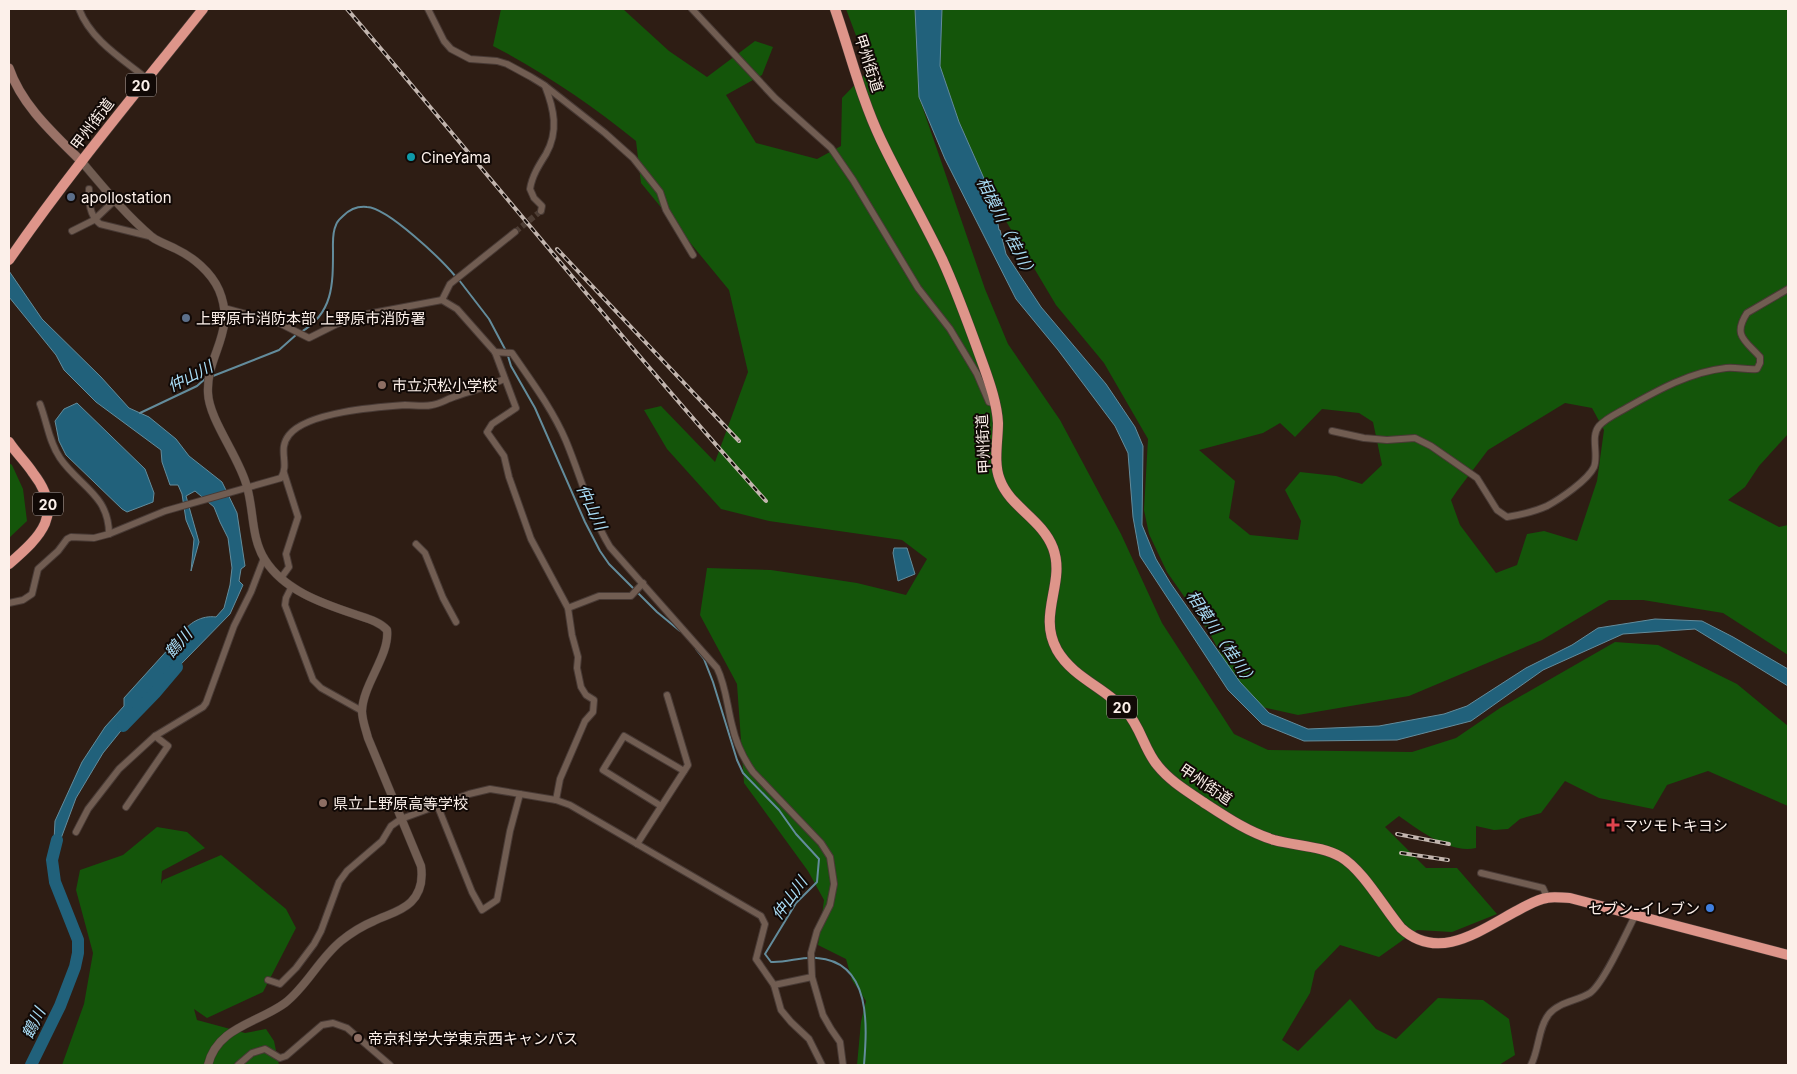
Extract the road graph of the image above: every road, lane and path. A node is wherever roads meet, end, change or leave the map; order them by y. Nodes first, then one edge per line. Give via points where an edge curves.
1 (79, 9) edge
2 (202, 9) edge
3 (428, 9) edge
4 (692, 9) edge
5 (835, 9) edge
6 (9, 68) edge
7 (146, 78) junction
8 (544, 85) junction
9 (82, 162) junction
10 (89, 189) dead end
11 (115, 200) junction
12 (541, 211) dead end
13 (94, 220) junction
14 (72, 231) dead end
15 (515, 232) tunnel mouth
16 (153, 238) junction
17 (693, 256) dead end
18 (9, 260) edge
19 (1788, 289) edge
20 (442, 300) junction
21 (224, 308) junction
22 (495, 352) junction
23 (504, 379) junction
24 (40, 404) dead end
25 (996, 404) junction
26 (1332, 431) dead end
27 (9, 442) edge
28 (284, 473) junction
29 (247, 487) junction
30 (109, 534) junction
31 (416, 544) dead end
32 (264, 558) junction
33 (9, 564) edge
34 (281, 578) junction
35 (643, 583) junction
36 (292, 586) junction
37 (9, 603) edge
38 (568, 608) junction
39 (456, 622) dead end
40 (667, 695) dead end
41 (362, 711) junction
42 (155, 736) junction
43 (684, 771) junction
44 (520, 794) junction
45 (556, 800) junction
46 (438, 806) junction
47 (661, 806) junction
48 (126, 807) dead end
49 (401, 820) junction
50 (76, 832) dead end
51 (637, 844) junction
52 (1480, 873) dead end
53 (1547, 898) junction
54 (1635, 916) junction
55 (1788, 955) edge
56 (812, 978) junction
57 (268, 980) dead end
58 (774, 985) junction
59 (208, 1065) edge
60 (238, 1065) edge
61 (390, 1065) edge
62 (822, 1065) edge
63 (843, 1065) edge
64 (1531, 1065) edge

1 - 7 street via 97,38
2 - 7 highway, 甲州街道 / 20
3 - 8 street via 451,49 470,59 507,64
4 - 25 street via 775,98 831,148 918,288 950,328 989,402
5 - 25 highway, 甲州街道 / 20 via 880,139 955,288
6 - 9 main road via 16,86 36,114
7 - 9 highway, 甲州街道 / 20
8 - 12 street via 554,113 553,136 530,189 542,206
8 - 17 street via 633,158 660,192 666,210
9 - 11 street
9 - 18 highway, 甲州街道 / 20
10 - 13 street
11 - 13 street
11 - 16 street
13 - 14 street
13 - 16 street
15 - 20 street via 450,284
16 - 21 street via 184,253 202,268 212,278
19 - 26 street via 1747,313 1743,320 1741,337 1760,357 1757,369 1728,368 1687,377 1611,417 1595,432 1594,468 1586,478 1546,506 1517,516 1507,517 1497,510 1477,478 1415,438 1387,440
20 - 21 street via 351,317 309,338 279,323
20 - 22 street via 457,309
21 - 29 street via 222,339 211,368 208,392 211,406
22 - 23 street
22 - 35 street via 512,354 556,420 601,532
23 - 28 street via 433,405 359,408 312,419 289,435 283,447
23 - 38 street via 516,408 492,424 487,432 504,456 531,539
24 - 30 street via 55,451 100,501 109,523
25 - 53 highway, 甲州街道 / 20 via 998,477 1008,494 1044,532 1055,556 1056,576 1049,616 1050,630 1058,651 1077,672 1128,713 1150,755 1165,774 1246,829 1341,857 1358,872 1400,928 1419,941 1439,945 1457,942
27 - 33 highway, 20 via 40,482 48,509 43,531
28 - 29 street via 281,478
28 - 34 street via 298,517 286,554 289,567
29 - 30 street via 150,516
29 - 32 street via 255,536
30 - 37 street via 67,539 38,569 32,594
31 - 39 street via 424,553
32 - 34 street
32 - 42 street via 234,626 206,703
34 - 36 street
35 - 38 street via 631,596 599,596
35 - 56 street via 717,668 738,744 753,772 821,843 830,857 834,884 830,906 817,930 811,953
36 - 41 street via 285,605 313,680
36 - 41 street via 327,605 379,623 388,630 387,642 364,697
38 - 45 street via 581,687 594,700 594,706 560,779
40 - 43 street via 688,765
41 - 49 street via 368,738
42 - 48 street via 168,746
42 - 50 street via 114,775 88,809
43 - 47 street
43 - 47 street via 624,736 603,770
44 - 45 street
44 - 46 street via 490,789
44 - 46 street via 497,900 482,910
45 - 51 street
46 - 49 street
47 - 51 street
49 - 57 street via 391,826 382,840 339,882 321,931 296,968 280,984
49 - 59 street via 421,866 422,881 412,900 400,910 372,922 340,942 316,966 296,994 225,1037
51 - 58 street via 762,916 765,924 756,959
52 - 53 street via 1543,888
53 - 54 highway, 甲州街道 / 20 via 1570,898
54 - 55 highway, 甲州街道 / 20
54 - 64 street via 1600,982 1591,992 1549,1014
56 - 58 street
56 - 63 street via 823,1015 840,1042
58 - 62 street via 781,1010 809,1039
60 - 61 street via 252,1053 265,1049 280,1058 286,1056 322,1026 333,1023 346,1028

